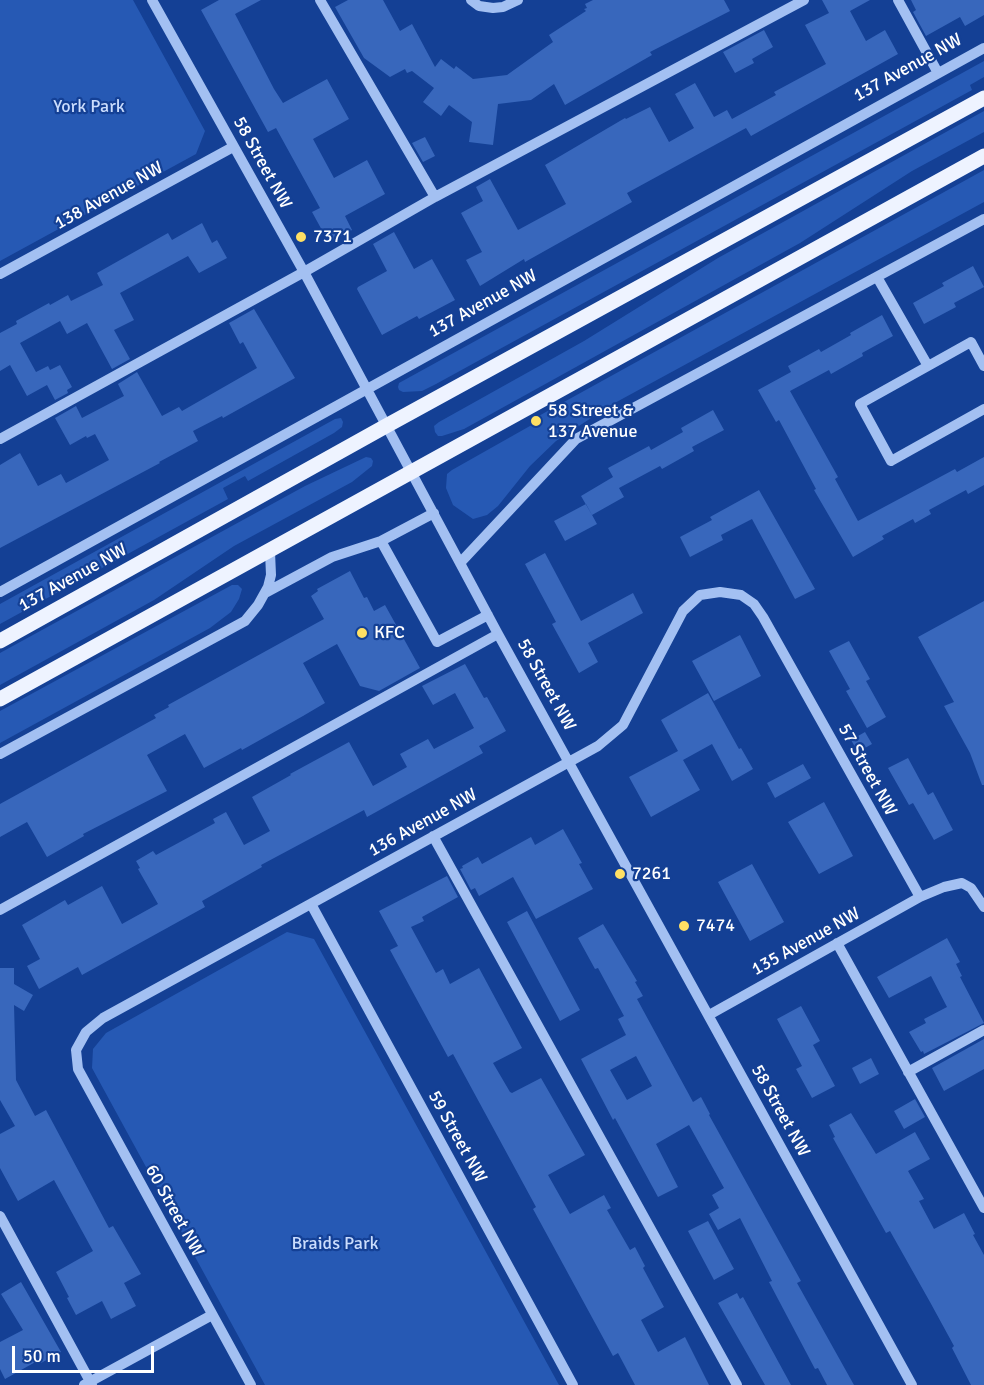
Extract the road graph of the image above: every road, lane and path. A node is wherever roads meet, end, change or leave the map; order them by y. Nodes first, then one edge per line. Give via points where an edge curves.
1 (152, 0) edge
2 (320, 0) edge
3 (471, 0) edge
4 (518, 0) edge
5 (804, 0) edge
6 (898, 0) edge
7 (984, 48) edge
8 (938, 74) junction
9 (984, 98) edge
10 (233, 147) junction
11 (984, 156) edge
12 (435, 197) junction
13 (984, 219) edge
14 (304, 272) junction
15 (0, 274) edge
16 (878, 277) junction
17 (928, 366) junction
18 (984, 366) edge
19 (367, 390) junction
20 (984, 409) edge
21 (386, 426) junction
22 (0, 439) edge
23 (412, 473) junction
24 (434, 513) junction
25 (381, 541) junction
26 (270, 552) junction
27 (460, 562) junction
28 (0, 592) edge
29 (265, 593) junction
30 (741, 595) joint
31 (488, 615) junction
32 (498, 634) junction
33 (0, 641) edge
34 (0, 699) edge
35 (0, 754) edge
36 (570, 762) junction
37 (433, 836) junction
38 (920, 897) junction
39 (311, 904) junction
40 (984, 907) edge
41 (0, 910) edge
42 (837, 943) junction
43 (709, 1015) junction
44 (984, 1030) edge
45 (76, 1050) joint
46 (909, 1072) junction
47 (984, 1208) edge
48 (0, 1216) edge
49 (212, 1314) junction
50 (89, 1384) edge
51 (251, 1385) edge
52 (573, 1385) edge
53 (737, 1385) edge
54 (912, 1385) edge

1 - 10 street, 58 Street NW
2 - 12 street
3 - 4 street via 493,8
5 - 12 street
6 - 8 street
7 - 8 street, 137 Avenue NW
8 - 19 street, 137 Avenue NW
9 - 21 main road, 137 Avenue NW
10 - 14 street, 58 Street NW
10 - 15 street, 138 Avenue NW
11 - 23 main road
12 - 14 street
13 - 16 street
14 - 19 street, 58 Street NW
14 - 22 street
16 - 17 street
16 - 27 street via 576,439
17 - 18 street via 971,342
17 - 20 street via 860,404 891,461
19 - 21 street, 58 Street NW
19 - 28 street, 137 Avenue NW
21 - 23 street, 58 Street NW
21 - 33 main road, 137 Avenue NW
23 - 24 street, 58 Street NW
23 - 26 main road
24 - 25 street
24 - 27 street, 58 Street NW
25 - 29 street via 332,557
25 - 31 street via 437,642
26 - 29 street via 271,575
26 - 34 main road
27 - 31 street, 58 Street NW
29 - 35 street via 245,621
30 - 36 street, 136 Avenue NW via 700,595 683,610 623,725
30 - 38 street, 57 Street NW via 763,617
31 - 32 street, 58 Street NW
32 - 36 street, 58 Street NW
32 - 41 street
36 - 37 street, 136 Avenue NW
36 - 43 street, 58 Street NW
37 - 39 street, 136 Avenue NW
37 - 53 street
38 - 40 street via 962,883 971,888
38 - 42 street, 135 Avenue NW
39 - 45 street, 136 Avenue NW via 103,1018 86,1032
39 - 52 street, 59 Street NW
42 - 43 street, 135 Avenue NW
42 - 46 street
43 - 54 street, 58 Street NW
44 - 46 street
45 - 49 street, 60 Street NW via 78,1069 88,1090
46 - 47 street
48 - 50 street
49 - 50 street
49 - 51 street, 60 Street NW

